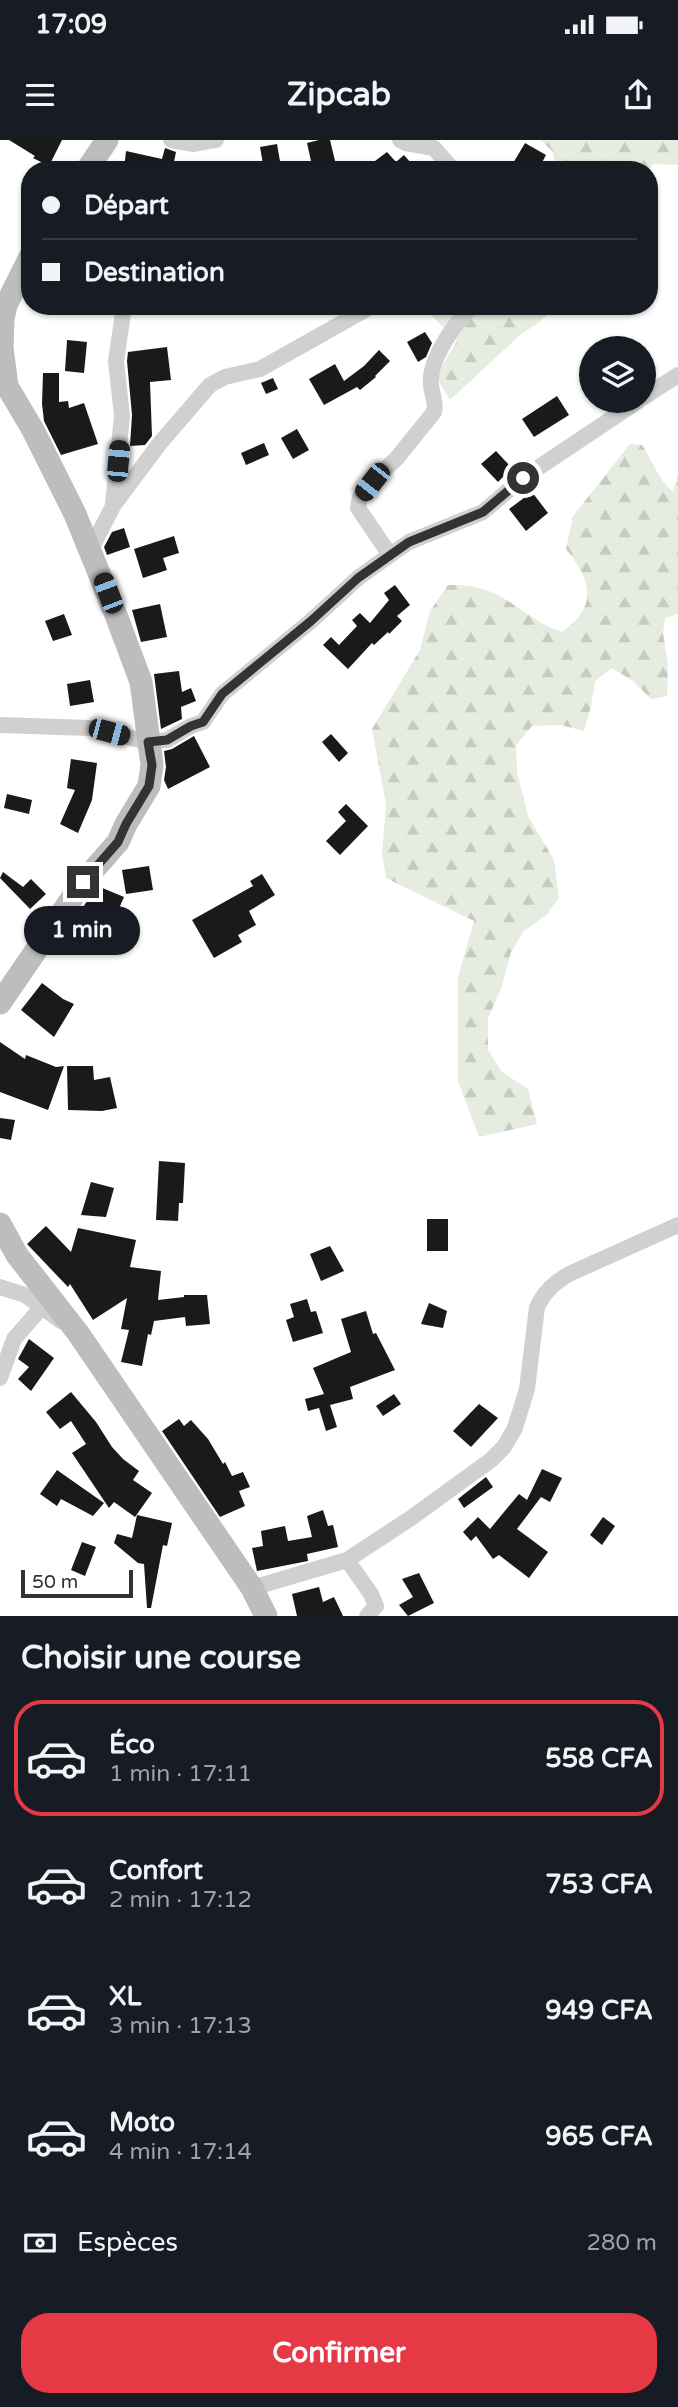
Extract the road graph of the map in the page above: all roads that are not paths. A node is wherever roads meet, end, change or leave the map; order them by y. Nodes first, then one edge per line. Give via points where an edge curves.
1 (107, 140) edge
2 (171, 140) edge
3 (216, 140) edge
4 (400, 140) edge
5 (93, 161) edge
6 (445, 161) edge
7 (21, 275) edge
8 (123, 315) edge
9 (356, 315) edge
10 (464, 315) edge
11 (678, 374) edge
12 (656, 389) edge
13 (620, 413) edge
14 (113, 506) junction
15 (91, 549) junction
16 (390, 555) junction
17 (0, 725) edge
18 (148, 742) junction
19 (0, 1003) edge
20 (0, 1224) edge
21 (678, 1224) edge
22 (0, 1287) edge
23 (42, 1307) junction
24 (78, 1333) junction
25 (2, 1369) edge
26 (347, 1560) junction
27 (252, 1588) junction
28 (266, 1616) edge
29 (367, 1616) edge

1 - 5 main road
2 - 3 street via 194,144
4 - 6 street via 434,148
7 - 15 main road via 6,305 4,375
8 - 14 street via 116,361 122,416
9 - 14 street via 260,369 210,384
10 - 16 street via 445,340 432,374 435,412 360,498 358,508
11 - 12 street
13 - 16 street via 523,478 483,512 409,542
14 - 15 street
15 - 18 main road via 141,682
16 - 18 street via 222,694 203,722 167,740
17 - 18 street via 90,727
18 - 19 main road via 149,786 118,842 83,882
20 - 24 main road via 17,1255
21 - 26 street via 553,1284 537,1307 527,1389 504,1447
22 - 23 street via 25,1295
23 - 24 street
23 - 25 street via 14,1339
24 - 27 main road
26 - 27 street
26 - 29 street via 376,1606
27 - 28 main road

